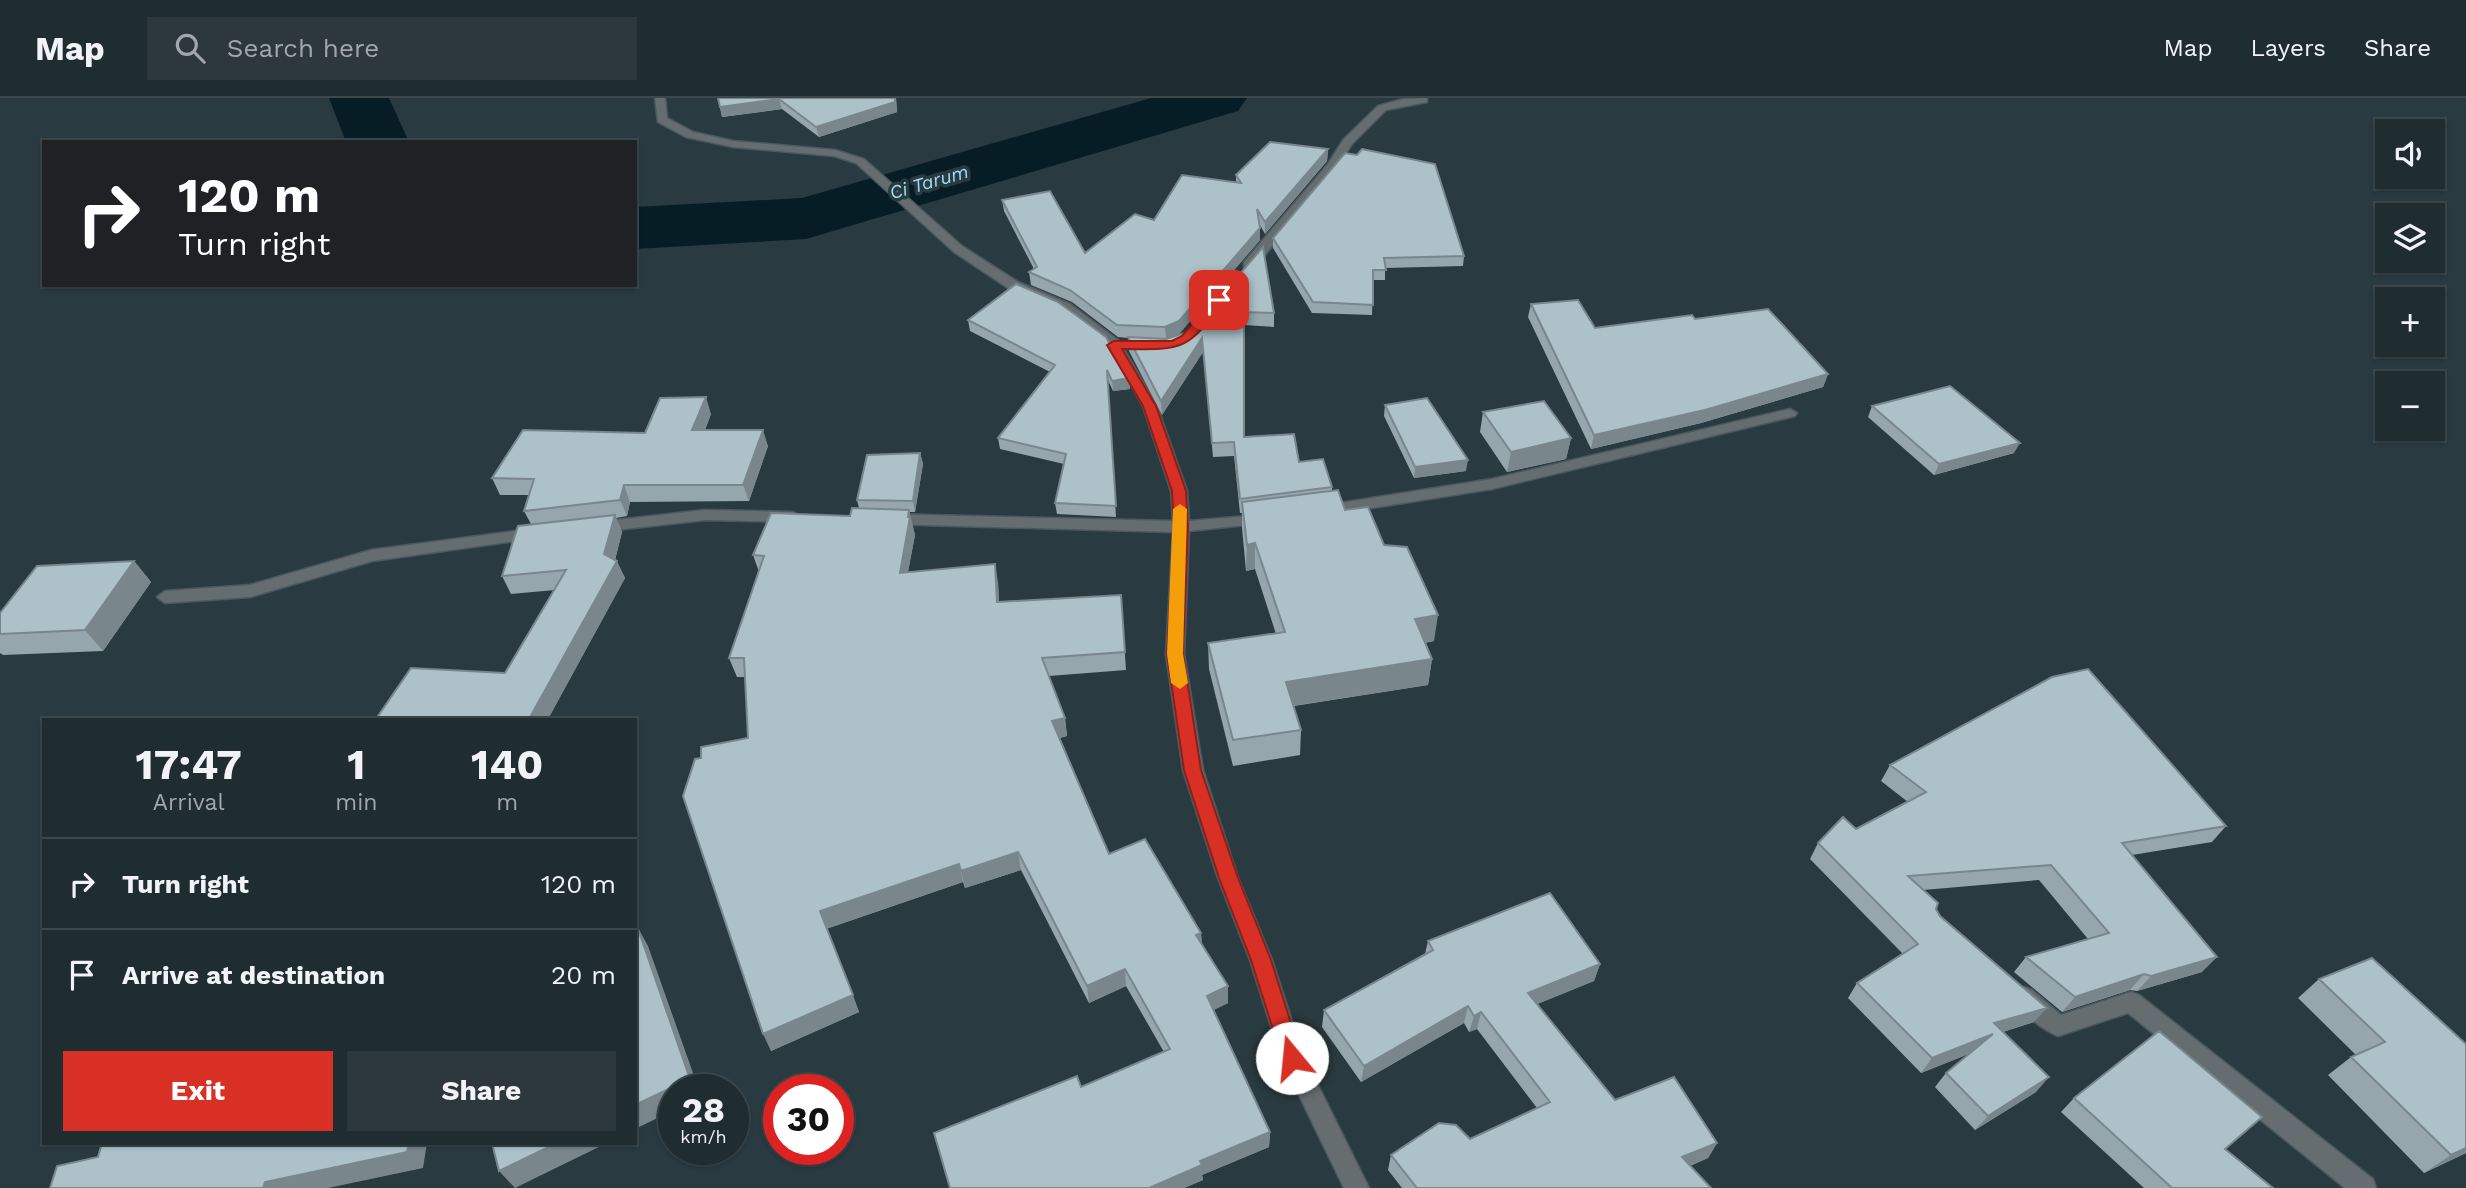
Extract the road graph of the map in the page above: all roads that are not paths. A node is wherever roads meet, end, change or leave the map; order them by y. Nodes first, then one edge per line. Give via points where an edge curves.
1 (660, 98) edge
2 (1423, 100) dead end
3 (1238, 278) edge
4 (1790, 413) dead end
5 (1310, 512) edge
6 (1285, 516) edge
7 (811, 517) edge
8 (874, 519) edge
9 (1181, 527) junction
10 (585, 528) edge
11 (558, 531) edge
12 (165, 597) dead end
13 (2008, 983) edge
14 (1357, 1188) edge
15 (2364, 1188) edge

1 - 9 street via 662,121 690,135 733,144 835,153 860,161 958,249 1013,285 1065,307 1120,345 1166,447 1179,491
2 - 3 street via 1382,108 1348,142
4 - 5 street via 1492,484
6 - 9 street
7 - 10 street via 705,514
8 - 9 street
9 - 14 street via 1175,654 1193,770 1292,1058
11 - 12 street via 397,551 250,591
13 - 15 street via 2058,1026 2131,1002

